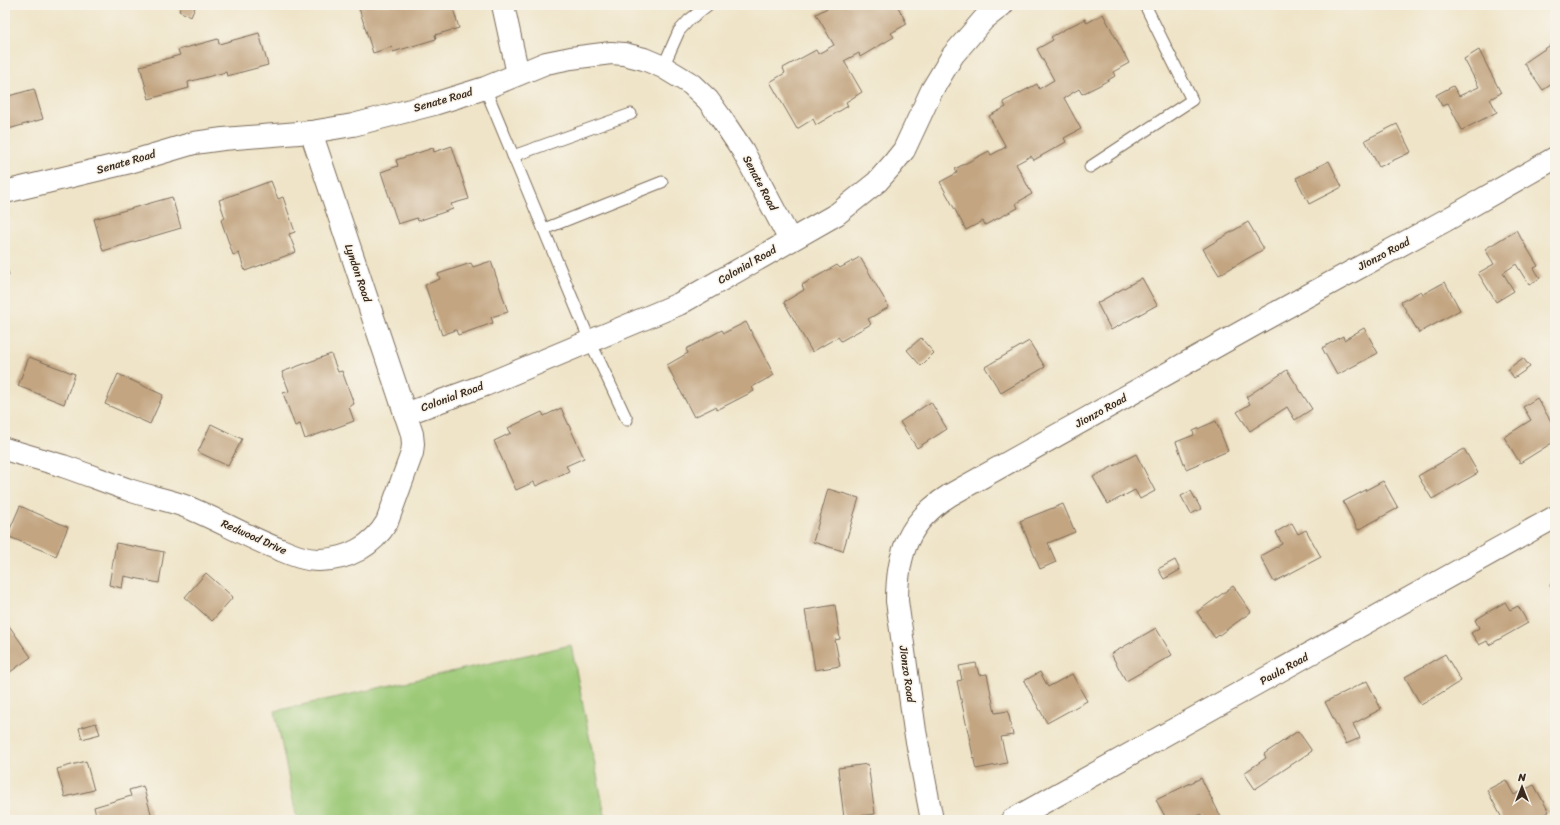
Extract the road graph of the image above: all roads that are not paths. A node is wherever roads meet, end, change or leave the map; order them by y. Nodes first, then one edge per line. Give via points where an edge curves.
1 (503, 5) edge
2 (708, 5) edge
3 (1002, 5) edge
4 (1145, 5) edge
5 (663, 67) junction
6 (518, 74) junction
7 (485, 88) junction
8 (631, 114) dead end
9 (311, 132) junction
10 (513, 156) junction
11 (1555, 158) edge
12 (1090, 167) dead end
13 (662, 182) dead end
14 (5, 192) edge
15 (544, 229) junction
16 (790, 240) junction
17 (590, 341) junction
18 (406, 414) junction
19 (627, 420) dead end
20 (5, 449) edge
21 (1555, 517) edge
22 (932, 820) edge
23 (1012, 820) edge

1 - 6 street
2 - 5 lane via 688,20 680,31
3 - 16 street, Colonial Road via 984,19 954,54 932,90 904,150 882,177 837,214
4 - 12 lane via 1192,100
5 - 6 street, Senate Road via 644,59 611,53 546,63
5 - 16 street, Senate Road via 691,84 722,118 750,164
6 - 7 street, Senate Road
7 - 9 street, Senate Road via 353,125
7 - 10 lane
8 - 10 lane
9 - 14 street, Senate Road via 245,136 194,143 116,166
9 - 18 street, Lyndon Road
10 - 15 lane
11 - 22 street, Jionzo Road via 950,495 930,510 913,531 904,548 897,582 897,601 915,731
13 - 15 lane
15 - 17 lane
16 - 17 street, Colonial Road via 679,304
17 - 18 street, Colonial Road via 485,385
17 - 19 lane
18 - 20 street, Redwood Drive via 412,434 412,453 387,522 381,532 366,545 351,554 327,560 301,558 267,545 185,506
21 - 23 street, Paula Road

